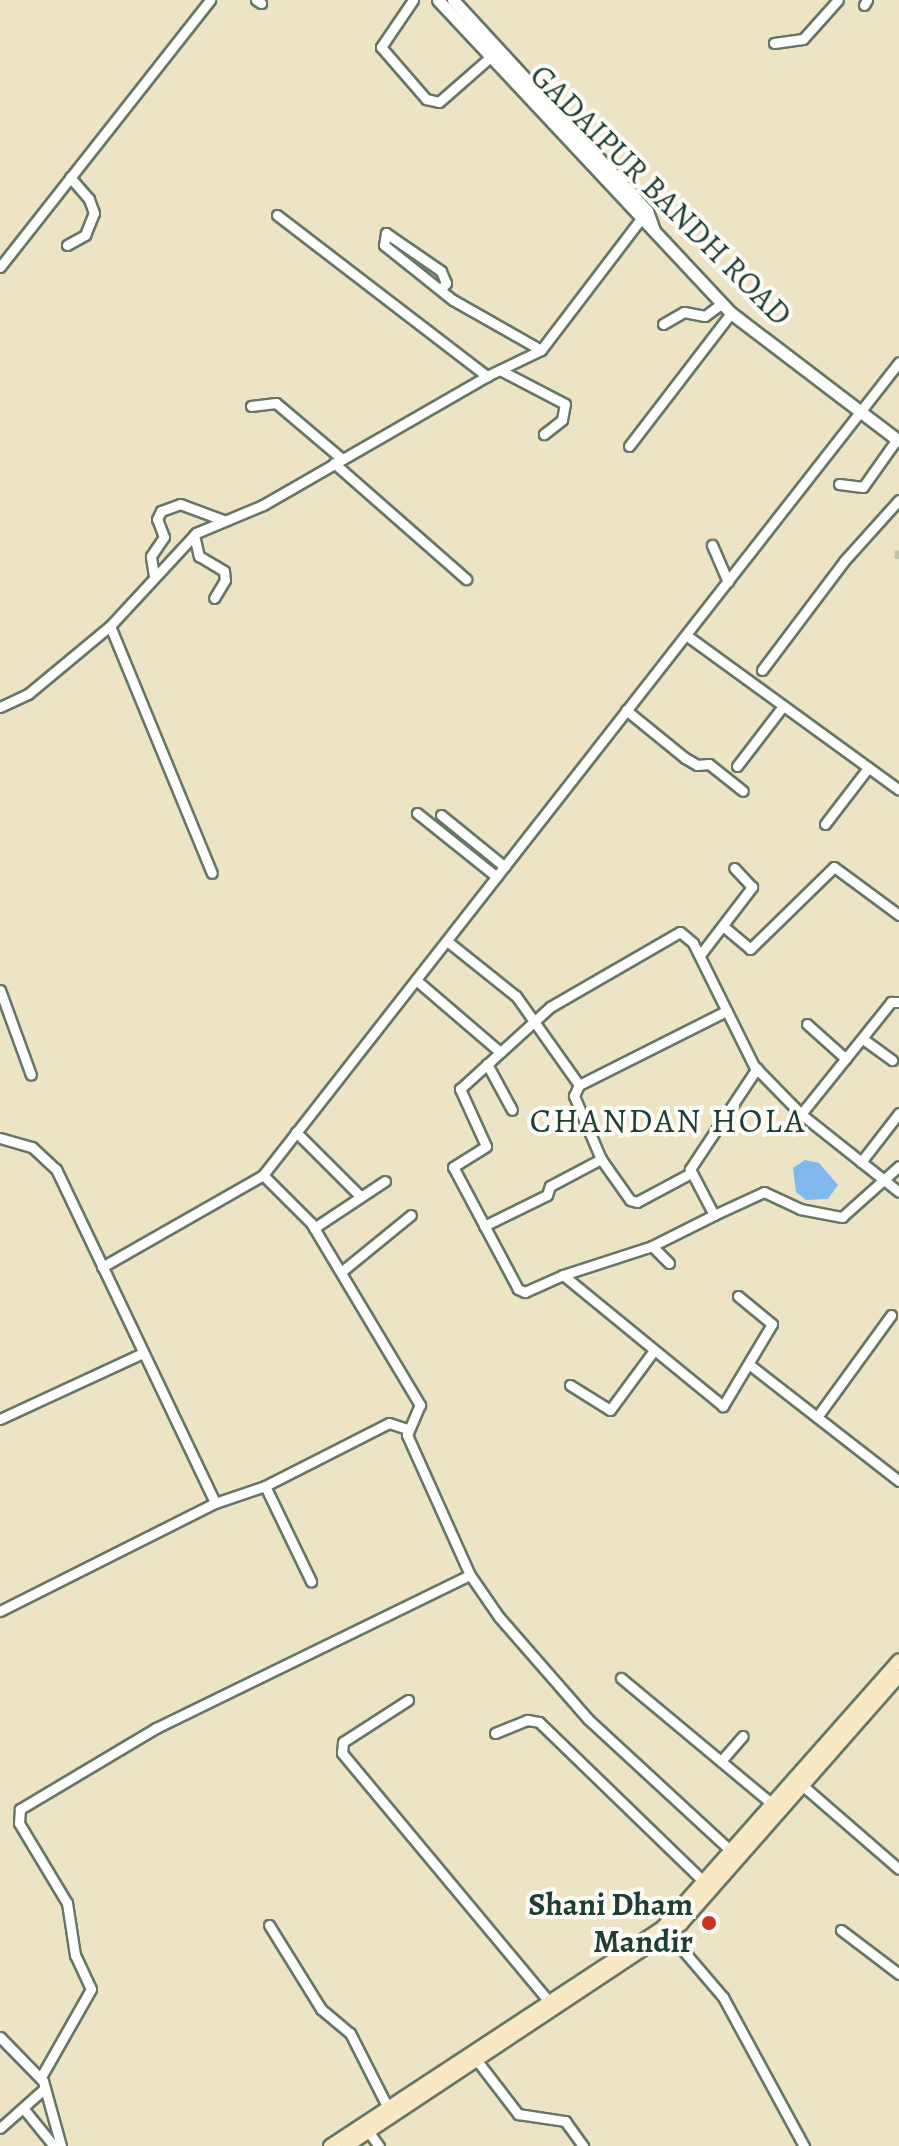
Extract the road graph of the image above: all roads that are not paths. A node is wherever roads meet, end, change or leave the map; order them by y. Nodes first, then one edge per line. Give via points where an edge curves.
1 (210, 0) edge
2 (413, 0) edge
3 (438, 0) edge
4 (453, 0) edge
5 (838, 0) edge
6 (774, 43) dead end
7 (489, 58) junction
8 (70, 177) junction
9 (277, 215) dead end
10 (640, 220) junction
11 (654, 230) junction
12 (67, 245) dead end
13 (0, 267) edge
14 (441, 289) junction
15 (722, 303) junction
16 (731, 313) junction
17 (663, 324) dead end
18 (541, 350) junction
19 (899, 362) edge
20 (500, 370) junction
21 (487, 376) junction
22 (251, 406) dead end
23 (860, 411) junction
24 (544, 434) dead end
25 (898, 440) edge
26 (629, 446) dead end
27 (338, 461) junction
28 (839, 484) dead end
29 (899, 500) edge
30 (223, 520) junction
31 (194, 535) junction
32 (712, 545) dead end
33 (154, 576) junction
34 (466, 579) dead end
35 (728, 582) junction
36 (214, 598) dead end
37 (110, 626) junction
38 (686, 635) junction
39 (762, 670) dead end
40 (783, 706) junction
41 (0, 707) edge
42 (626, 710) junction
43 (737, 766) dead end
44 (868, 768) junction
45 (899, 790) edge
46 (743, 791) dead end
47 (417, 813) dead end
48 (441, 815) dead end
49 (825, 824) dead end
50 (505, 867) junction
51 (734, 868) dead end
52 (212, 873) dead end
53 (497, 877) junction
54 (899, 900) edge
55 (896, 912) edge
56 (723, 926) junction
57 (447, 941) junction
58 (700, 955) junction
59 (416, 980) junction
60 (0, 990) edge
61 (899, 1002) edge
62 (726, 1011) junction
63 (536, 1019) junction
64 (807, 1024) dead end
65 (863, 1039) junction
66 (500, 1052) junction
67 (846, 1059) junction
68 (892, 1060) dead end
69 (487, 1064) junction
70 (757, 1068) junction
71 (31, 1075) dead end
72 (579, 1085) junction
73 (512, 1110) dead end
74 (899, 1113) edge
75 (801, 1114) junction
76 (296, 1132) junction
77 (0, 1138) edge
78 (601, 1159) junction
79 (861, 1162) junction
80 (899, 1166) edge
81 (691, 1173) junction
82 (263, 1175) junction
83 (385, 1181) dead end
84 (886, 1182) junction
85 (899, 1192) edge
86 (360, 1196) junction
87 (411, 1215) dead end
88 (714, 1215) junction
89 (484, 1226) junction
90 (314, 1228) junction
91 (652, 1246) junction
92 (669, 1263) dead end
93 (102, 1267) junction
94 (341, 1272) junction
95 (563, 1275) junction
96 (738, 1296) dead end
97 (891, 1315) dead end
98 (143, 1353) junction
99 (652, 1353) junction
100 (750, 1365) junction
101 (570, 1385) dead end
102 (817, 1417) junction
103 (0, 1419) edge
104 (408, 1429) junction
105 (899, 1481) edge
106 (265, 1486) junction
107 (215, 1503) junction
108 (470, 1575) junction
109 (311, 1581) dead end
110 (0, 1611) edge
111 (899, 1660) edge
112 (899, 1676) edge
113 (621, 1678) dead end
114 (408, 1700) dead end
115 (495, 1733) dead end
116 (743, 1736) dead end
117 (721, 1761) junction
118 (802, 1785) junction
119 (772, 1804) junction
120 (731, 1851) junction
121 (899, 1869) edge
122 (704, 1882) junction
123 (269, 1925) dead end
124 (841, 1930) dead end
125 (666, 1931) junction
126 (899, 1974) edge
127 (547, 1999) junction
128 (0, 2037) edge
129 (475, 2058) junction
130 (41, 2077) junction
131 (45, 2088) junction
132 (387, 2106) junction
133 (23, 2108) junction
134 (0, 2128) edge
135 (368, 2131) junction
136 (54, 2146) edge
137 (61, 2146) edge
138 (330, 2146) edge
139 (347, 2146) edge
140 (379, 2146) edge
141 (583, 2146) edge
142 (804, 2146) edge

1 - 8 street
2 - 7 street via 381,47 426,99 439,102
3 - 7 street, GADAIPUR BANDH ROAD
4 - 11 street via 647,211
5 - 6 street via 803,39
7 - 10 street, GADAIPUR BANDH ROAD
8 - 12 street via 94,213 85,235
8 - 13 street
9 - 21 street
10 - 11 street, GADAIPUR BANDH ROAD
10 - 18 street
11 - 15 street, GADAIPUR BANDH ROAD
14 - 14 street via 446,283 441,271 386,233 384,245
14 - 18 street
15 - 16 street, GADAIPUR BANDH ROAD
15 - 17 street via 705,316 684,312
16 - 23 street, GADAIPUR BANDH ROAD
16 - 26 street
18 - 20 street
19 - 23 street
20 - 21 street
20 - 24 street via 565,404 562,420
21 - 27 street
22 - 27 street via 276,403
23 - 25 street, GADAIPUR BANDH ROAD
23 - 35 street
25 - 28 street via 863,487
27 - 30 street via 263,505
27 - 34 street
29 - 39 street via 844,561
30 - 31 street
30 - 33 street via 180,504 161,511 157,519 164,537 151,556
31 - 33 street
31 - 36 street via 199,556 224,571 225,580
32 - 35 street
33 - 37 street
35 - 38 street
37 - 41 street via 28,694
37 - 52 street
38 - 40 street
38 - 42 street
40 - 43 street
40 - 44 street
42 - 46 street via 685,758 709,764
42 - 50 street
44 - 45 street
44 - 49 street
47 - 53 street
48 - 50 street
50 - 53 street
51 - 56 street via 752,887
53 - 57 street
54 - 55 street
55 - 56 street via 834,867 750,949
56 - 58 street
57 - 59 street
57 - 63 street
58 - 62 street
58 - 63 street via 680,932
59 - 66 street
59 - 76 street
60 - 71 street
61 - 65 street via 891,1002
62 - 70 street
62 - 72 street
63 - 66 street
63 - 72 street
64 - 67 street
65 - 67 street
65 - 68 street
66 - 69 street
67 - 75 street
69 - 73 street
69 - 89 street via 460,1089 486,1146 453,1167
70 - 75 street
70 - 81 street
72 - 78 street via 574,1096
74 - 79 street
75 - 79 street
76 - 82 street
76 - 86 street
77 - 93 street via 19,1141 47,1158
78 - 81 street via 626,1197 637,1202
78 - 89 street via 550,1186 547,1195
79 - 84 street
80 - 84 street
81 - 88 street
82 - 90 street
82 - 93 street
83 - 86 street
84 - 85 street
84 - 88 street via 836,1218 764,1192
86 - 90 street
87 - 94 street
88 - 91 street
89 - 95 street via 522,1292
90 - 94 street
91 - 92 street
91 - 95 street
93 - 98 street
94 - 104 street via 420,1405
95 - 99 street
96 - 100 street via 772,1324
97 - 102 street
98 - 103 street
98 - 107 street
99 - 100 street via 723,1406
99 - 101 street via 610,1410
100 - 102 street
102 - 105 street
104 - 106 street via 389,1423
104 - 108 street
106 - 107 street
106 - 109 street
107 - 110 street
108 - 120 street via 499,1617 588,1719
108 - 130 street via 156,1728 20,1809 19,1823 67,1903 75,1955 91,1989
111 - 119 main road
112 - 118 main road
113 - 117 street
114 - 127 street via 340,1748
115 - 122 street via 527,1720 539,1722
116 - 117 street
117 - 119 street
118 - 121 street
118 - 125 main road
119 - 120 main road
120 - 122 main road
122 - 125 main road
123 - 132 street via 321,2009 350,2033
124 - 126 street
125 - 127 main road
125 - 129 main road
125 - 142 street via 723,1997
127 - 132 main road
128 - 130 street
129 - 135 main road
129 - 141 street via 518,2114 565,2121
130 - 131 street
131 - 133 street
131 - 137 street
132 - 138 main road
133 - 134 street
133 - 136 street
135 - 139 main road
135 - 140 street

